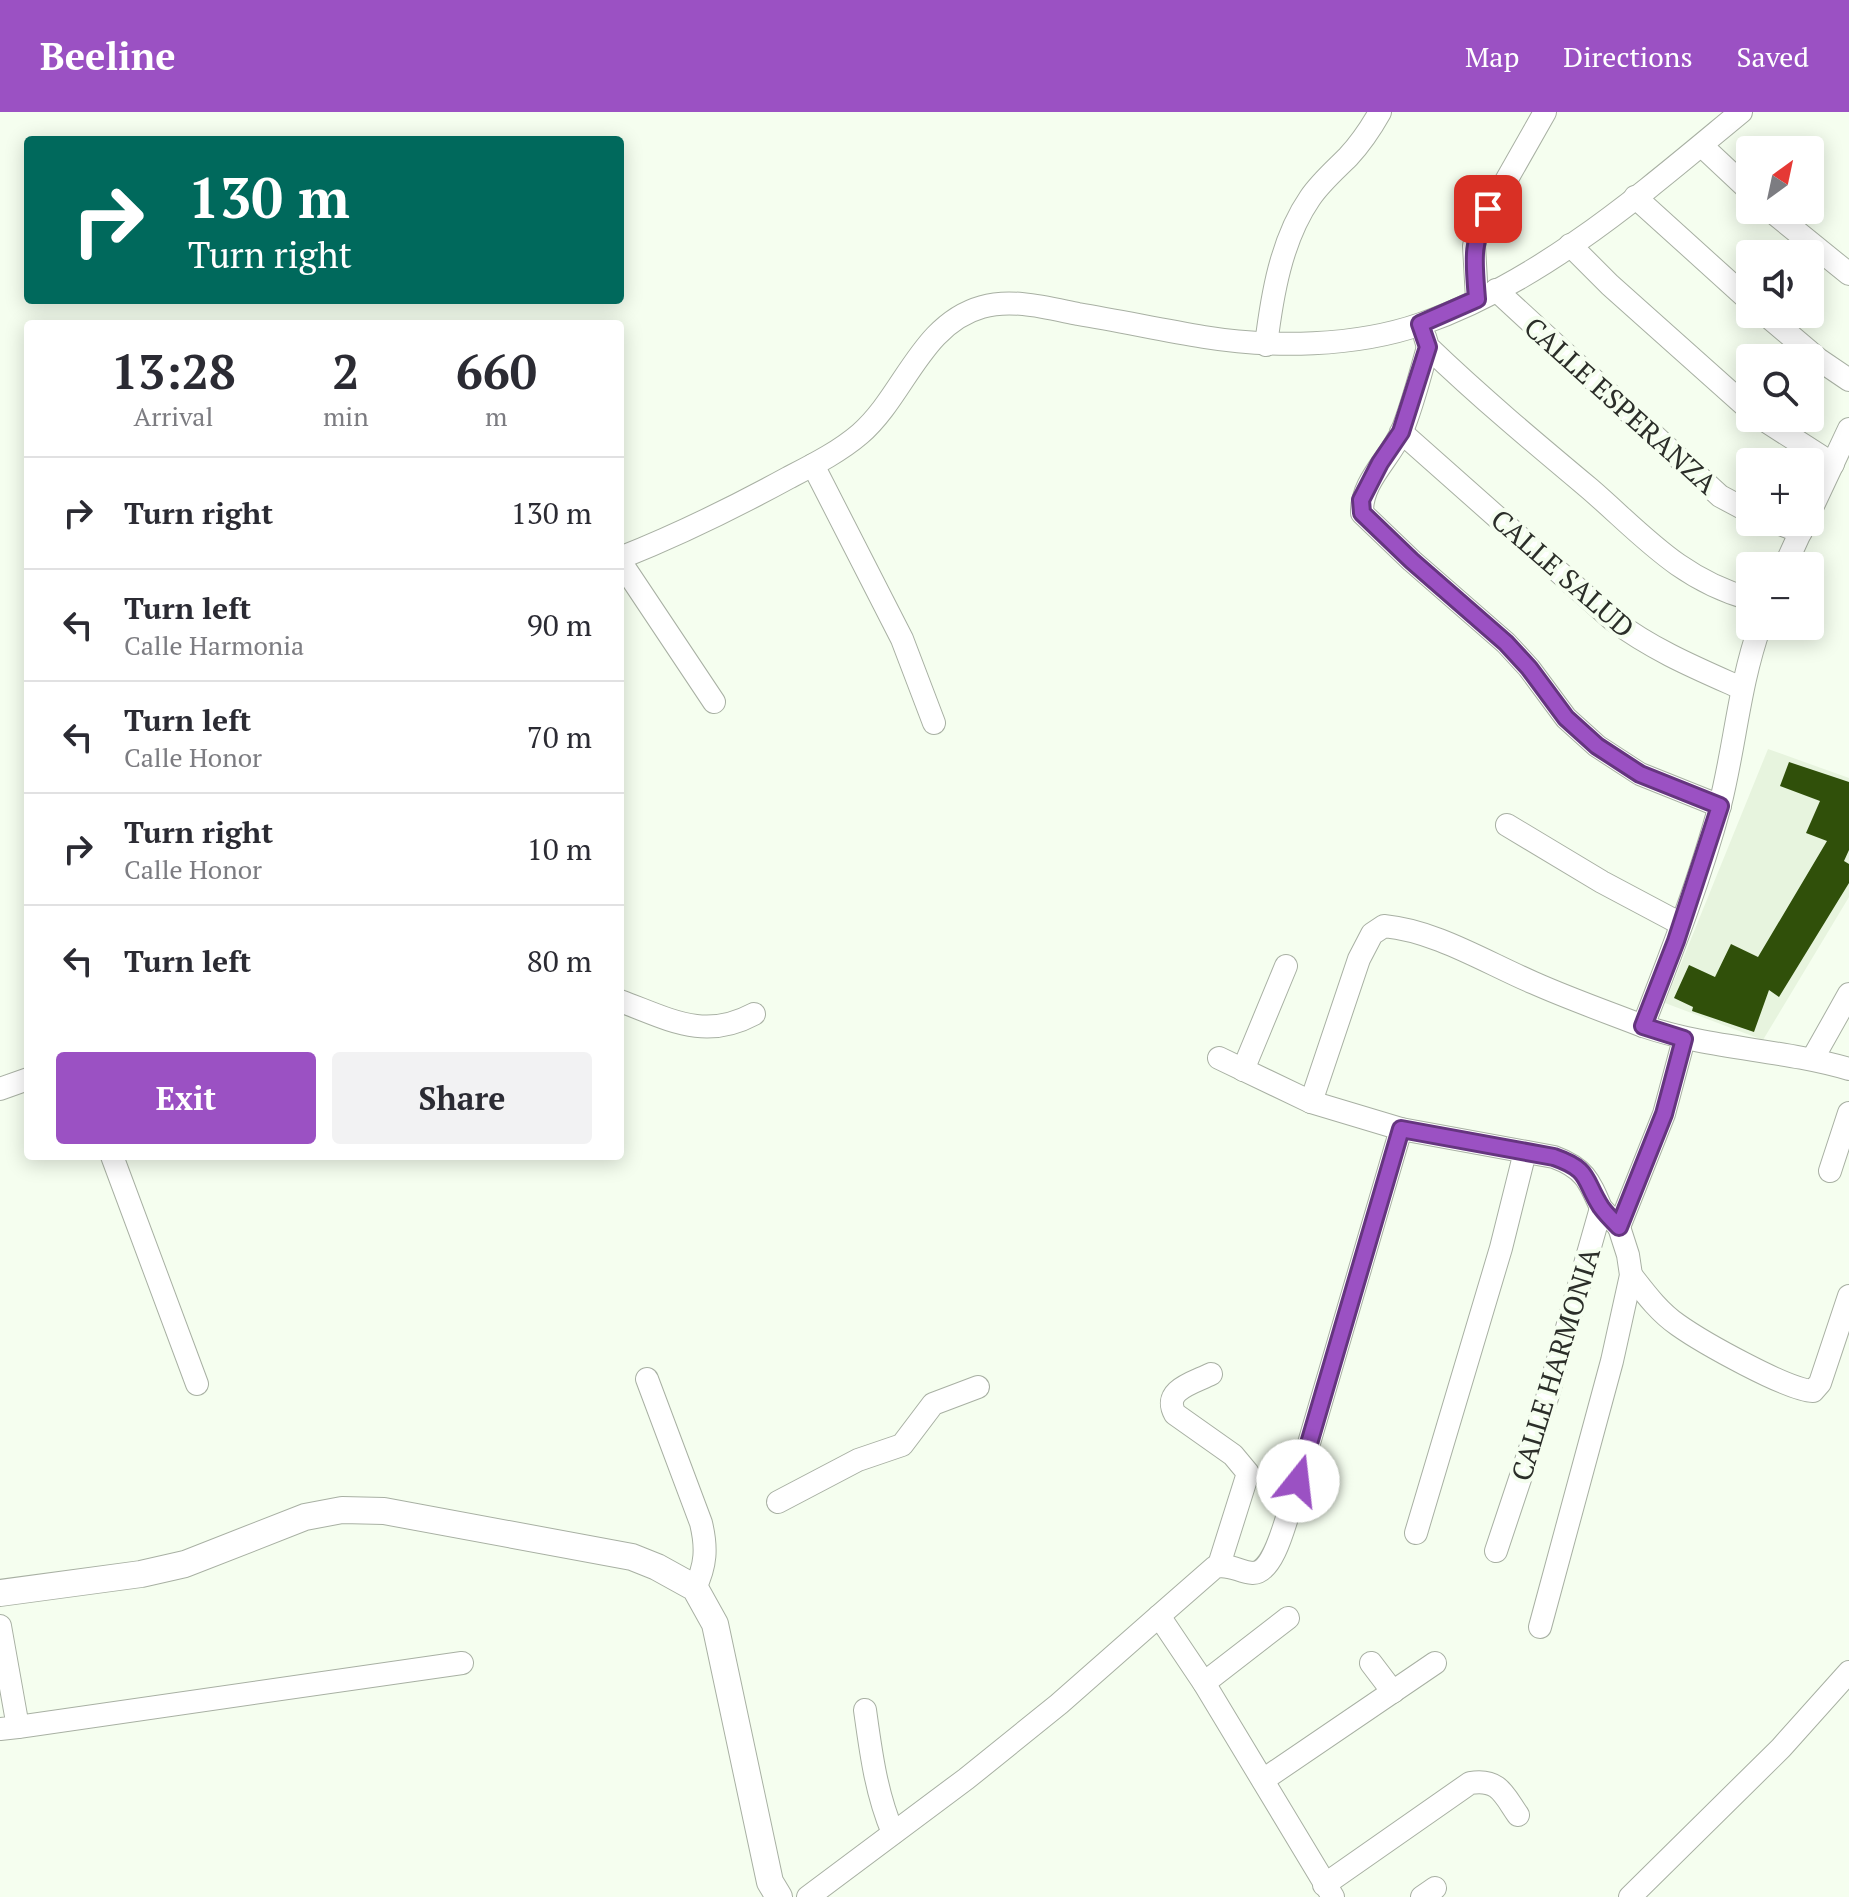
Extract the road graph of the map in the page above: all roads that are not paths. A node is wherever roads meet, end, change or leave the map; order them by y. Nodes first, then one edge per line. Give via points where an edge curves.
1 (1545, 112) edge
2 (1741, 112) edge
3 (1374, 117) edge
4 (1702, 146) junction
5 (1736, 178) edge
6 (1635, 197) junction
7 (1787, 224) edge
8 (1570, 245) junction
9 (1849, 274) edge
10 (1736, 288) edge
11 (1486, 294) junction
12 (1420, 324) junction
13 (1781, 328) edge
14 (1266, 345) junction
15 (1428, 347) junction
16 (1849, 380) edge
17 (1736, 398) edge
18 (1849, 429) edge
19 (1401, 432) junction
20 (1783, 432) edge
21 (1833, 464) junction
22 (813, 465) junction
23 (1824, 483) edge
24 (1736, 505) edge
25 (624, 558) edge
26 (624, 566) edge
27 (1736, 595) edge
28 (1756, 640) edge
29 (1741, 688) junction
30 (714, 702) dead end
31 (934, 723) dead end
32 (1720, 806) junction
33 (1507, 825) dead end
34 (1681, 924) junction
35 (1286, 966) dead end
36 (1849, 994) edge
37 (624, 1002) edge
38 (754, 1014) dead end
39 (1643, 1026) junction
40 (1684, 1039) junction
41 (1219, 1058) dead end
42 (1813, 1058) junction
43 (1849, 1069) edge
44 (1243, 1070) junction
45 (24, 1080) edge
46 (0, 1089) edge
47 (1311, 1102) junction
48 (1849, 1113) edge
49 (1401, 1129) junction
50 (1525, 1152) junction
51 (113, 1160) edge
52 (1830, 1171) dead end
53 (1601, 1208) junction
54 (1619, 1227) junction
55 (1631, 1275) junction
56 (1849, 1296) edge
57 (1211, 1374) dead end
58 (647, 1379) dead end
59 (197, 1384) dead end
60 (978, 1387) dead end
61 (778, 1502) dead end
62 (1416, 1533) dead end
63 (1496, 1551) dead end
64 (1219, 1565) junction
65 (695, 1588) junction
66 (0, 1593) edge
67 (1159, 1616) junction
68 (1288, 1618) dead end
69 (0, 1626) edge
70 (1540, 1627) dead end
71 (462, 1663) dead end
72 (1371, 1663) dead end
73 (1435, 1663) dead end
74 (1849, 1672) edge
75 (1204, 1683) junction
76 (1393, 1692) junction
77 (865, 1710) dead end
78 (9, 1728) edge
79 (1263, 1780) junction
80 (1518, 1815) dead end
81 (893, 1833) junction
82 (1328, 1891) edge
83 (779, 1897) edge
84 (808, 1897) edge
85 (1630, 1897) edge

1 - 11 street via 1477,232 1474,246
2 - 4 street
3 - 14 street via 1350,155 1302,211 1281,263
4 - 5 street
4 - 6 street
6 - 8 street
6 - 10 street
7 - 9 street
8 - 11 street
8 - 17 street
11 - 12 street
11 - 24 street, CALLE ESPERANZA
12 - 14 street via 1349,339
12 - 15 street
13 - 16 street
14 - 22 street via 1029,305 986,306 948,325 874,420
15 - 19 street
15 - 27 street via 1677,566
18 - 21 street
19 - 29 street, CALLE SALUD via 1613,620 1671,657
19 - 32 street via 1361,500 1362,513 1506,643 1566,718 1597,746 1640,774
20 - 21 street
21 - 23 street
22 - 25 street
22 - 31 street via 902,639
26 - 30 street
28 - 29 street
29 - 32 street
32 - 34 street
33 - 34 street
34 - 39 street
35 - 44 street
36 - 42 street
37 - 38 street via 706,1028 734,1025
39 - 40 street
39 - 47 street via 1433,938 1384,926 1372,934 1359,959
40 - 42 street
40 - 54 street, CALLE HARMONIA via 1664,1114
41 - 44 street
42 - 43 street
44 - 47 street
45 - 46 street
47 - 49 street
48 - 52 street
49 - 50 street
49 - 64 street via 1280,1539 1262,1571
50 - 53 street via 1573,1164 1585,1174
50 - 62 street
51 - 59 street
53 - 54 street, CALLE HARMONIA
53 - 63 street, CALLE HARMONIA
54 - 55 street
55 - 56 street via 1678,1325 1806,1391 1813,1391 1824,1375
55 - 70 street
57 - 64 street via 1176,1391 1170,1405 1248,1473
58 - 65 street via 706,1542
60 - 61 street via 933,1404 902,1445 858,1460
64 - 67 street
65 - 66 main road via 632,1557 384,1511 342,1510 305,1517 185,1564
65 - 83 main road via 715,1624 770,1882
67 - 75 street
67 - 81 street via 1024,1732
68 - 75 street
69 - 78 street
71 - 78 street
72 - 76 street
73 - 76 street
74 - 85 street via 1781,1748
75 - 79 street
76 - 79 street
77 - 81 street via 873,1773
79 - 82 street
80 - 82 street via 1499,1788 1483,1781 1470,1783
81 - 84 street

